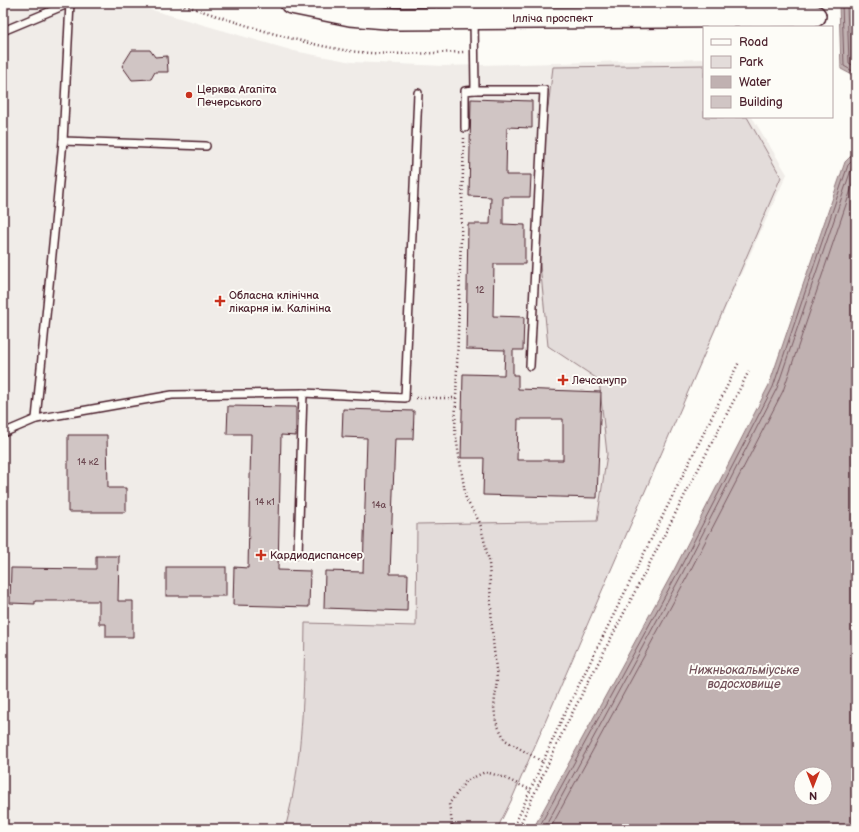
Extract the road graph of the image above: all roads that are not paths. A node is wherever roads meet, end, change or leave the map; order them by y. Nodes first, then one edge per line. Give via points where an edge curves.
1 (70, 3) edge
2 (291, 3) edge
3 (816, 16) dead end
4 (474, 19) junction
5 (3, 31) edge
6 (475, 90) junction
7 (418, 93) dead end
8 (465, 128) road end
9 (63, 141) junction
10 (206, 146) dead end
11 (530, 366) dead end
12 (303, 393) junction
13 (36, 419) junction
14 (3, 433) edge
15 (298, 554) dead end

1 - 5 lane
1 - 9 lane
2 - 4 main road, Ілліча проспект via 350,15 398,19
3 - 4 main road, Ілліча проспект
4 - 6 lane
6 - 8 lane via 465,90
6 - 11 lane via 544,90
7 - 12 lane via 405,398
9 - 10 lane
9 - 13 lane
12 - 13 lane via 172,395
12 - 15 lane
13 - 14 lane

